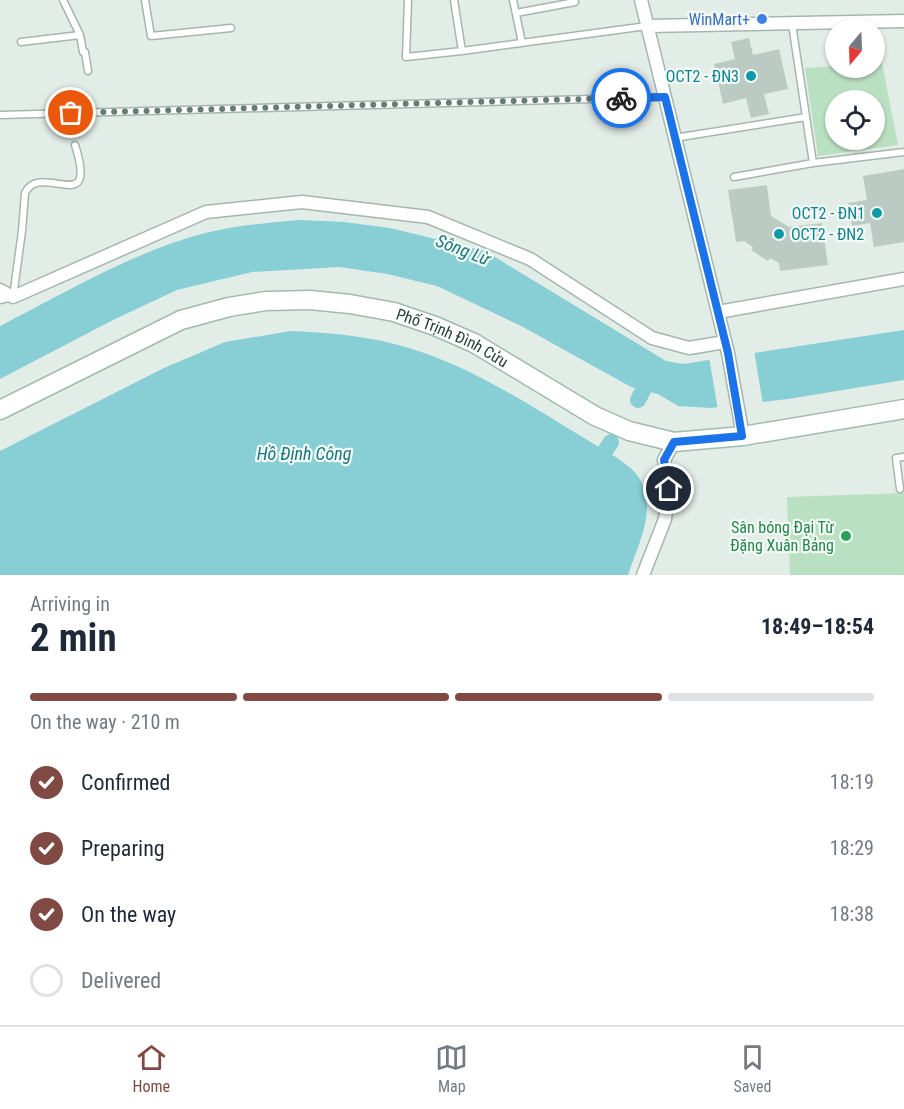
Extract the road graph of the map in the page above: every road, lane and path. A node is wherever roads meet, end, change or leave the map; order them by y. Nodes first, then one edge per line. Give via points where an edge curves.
1 (63, 0) edge
2 (145, 0) edge
3 (408, 0) edge
4 (454, 0) edge
5 (513, 0) edge
6 (641, 0) edge
7 (574, 2) dead end
8 (516, 13) junction
9 (904, 21) edge
10 (792, 24) junction
11 (648, 26) junction
12 (231, 28) dead end
13 (80, 35) junction
14 (21, 42) dead end
15 (522, 43) junction
16 (462, 51) junction
17 (88, 70) dead end
18 (665, 97) junction
19 (0, 115) edge
20 (806, 117) junction
21 (674, 138) junction
22 (75, 145) dead end
23 (904, 152) edge
24 (813, 163) junction
25 (734, 177) dead end
26 (904, 279) edge
27 (0, 290) edge
28 (13, 297) junction
29 (0, 300) edge
30 (718, 312) junction
31 (727, 347) junction
32 (904, 409) edge
33 (0, 410) edge
34 (741, 429) junction
35 (674, 442) junction
36 (904, 457) edge
37 (900, 489) dead end
38 (643, 575) edge

1 - 13 lane
2 - 12 lane via 151,36
3 - 16 lane via 406,57
4 - 16 lane
5 - 8 lane
6 - 11 street
7 - 8 lane
8 - 15 lane
9 - 10 street
10 - 11 street
10 - 20 lane
11 - 15 lane
11 - 18 street
13 - 14 lane
13 - 17 lane
15 - 16 lane
18 - 19 lane
18 - 21 street
20 - 21 lane
20 - 24 lane
21 - 30 street
22 - 28 lane via 81,176 78,182 70,186 46,181 27,188
23 - 24 lane
24 - 25 lane
26 - 30 street
27 - 28 street
28 - 29 lane
28 - 31 street via 206,212 302,202 428,217 530,259 652,338 689,348
30 - 31 street
31 - 34 street
32 - 34 main road, Phố Trịnh Đình Cửu
33 - 35 main road, Phố Trịnh Đình Cửu via 181,320 238,305 310,300 394,312 435,326 474,343 595,416 628,431
34 - 35 main road, Phố Trịnh Đình Cửu
35 - 38 street via 664,460 669,489 665,519
36 - 37 lane via 896,458

